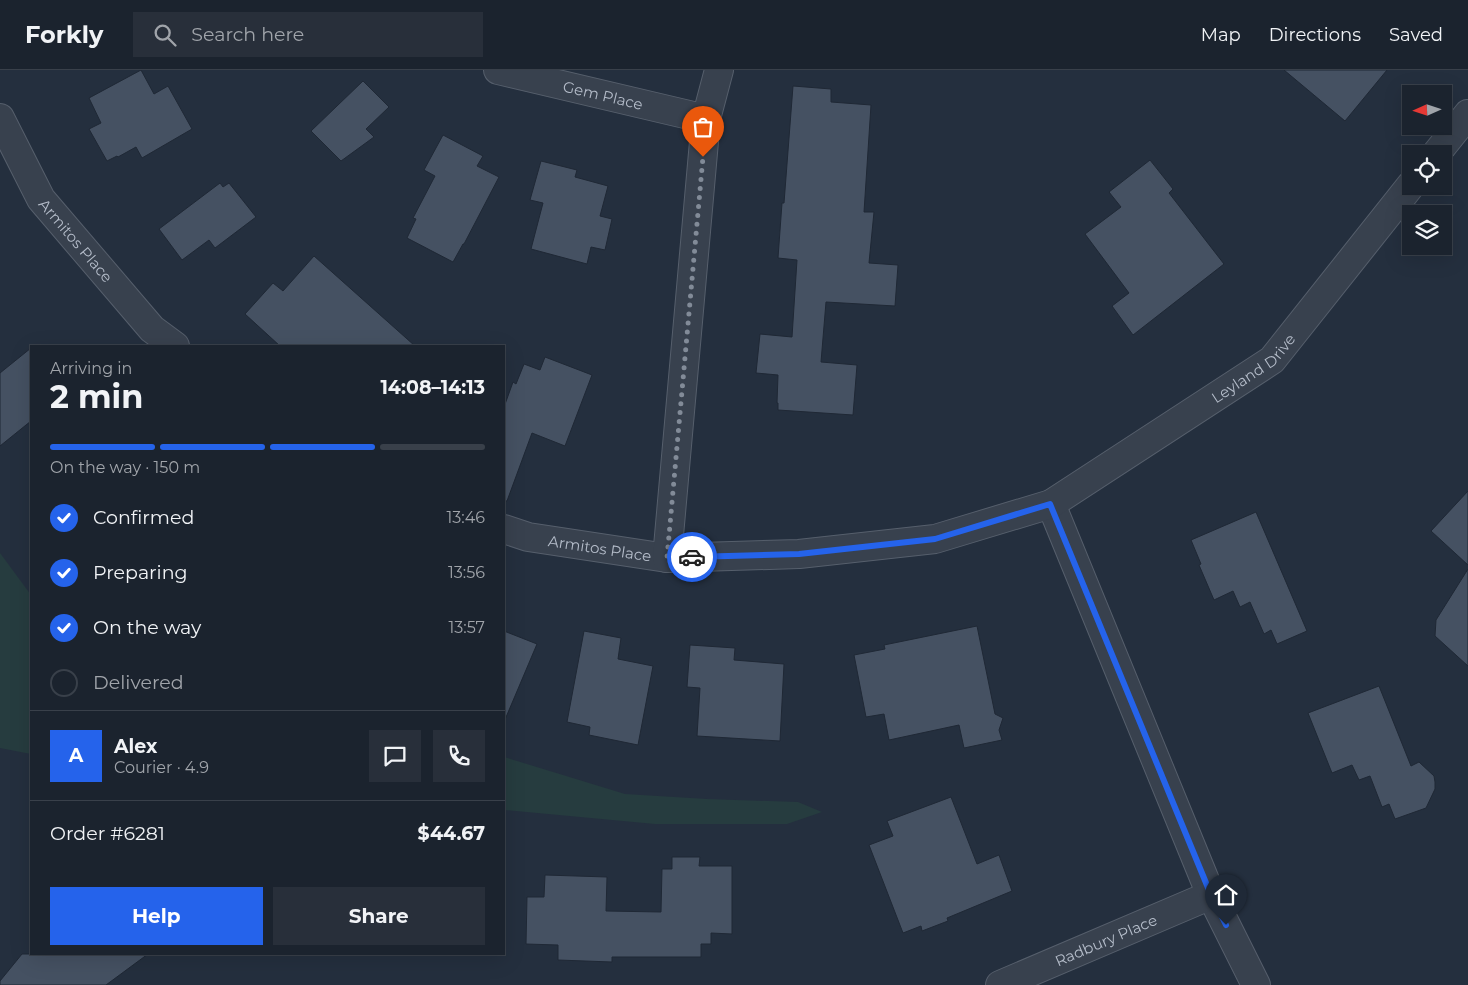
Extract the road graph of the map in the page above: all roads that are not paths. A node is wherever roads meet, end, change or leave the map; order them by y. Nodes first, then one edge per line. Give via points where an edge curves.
1 (498, 70) edge
2 (719, 70) edge
3 (1468, 114) edge
4 (0, 118) edge
5 (706, 119) junction
6 (1443, 145) edge
7 (1403, 195) edge
8 (174, 345) edge
9 (1050, 504) junction
10 (505, 529) edge
11 (667, 558) junction
12 (1211, 895) junction
13 (1000, 985) edge
14 (1256, 985) edge

1 - 5 street, Gem Place
2 - 5 street
3 - 6 street
4 - 8 street, Armitos Place via 40,199 152,329
5 - 11 street
7 - 9 street, Leyland Drive via 1272,360
9 - 11 street, Armitos Place via 935,539 799,554
9 - 12 street
10 - 11 street, Armitos Place via 528,538
12 - 13 street, Radbury Place
12 - 14 street

